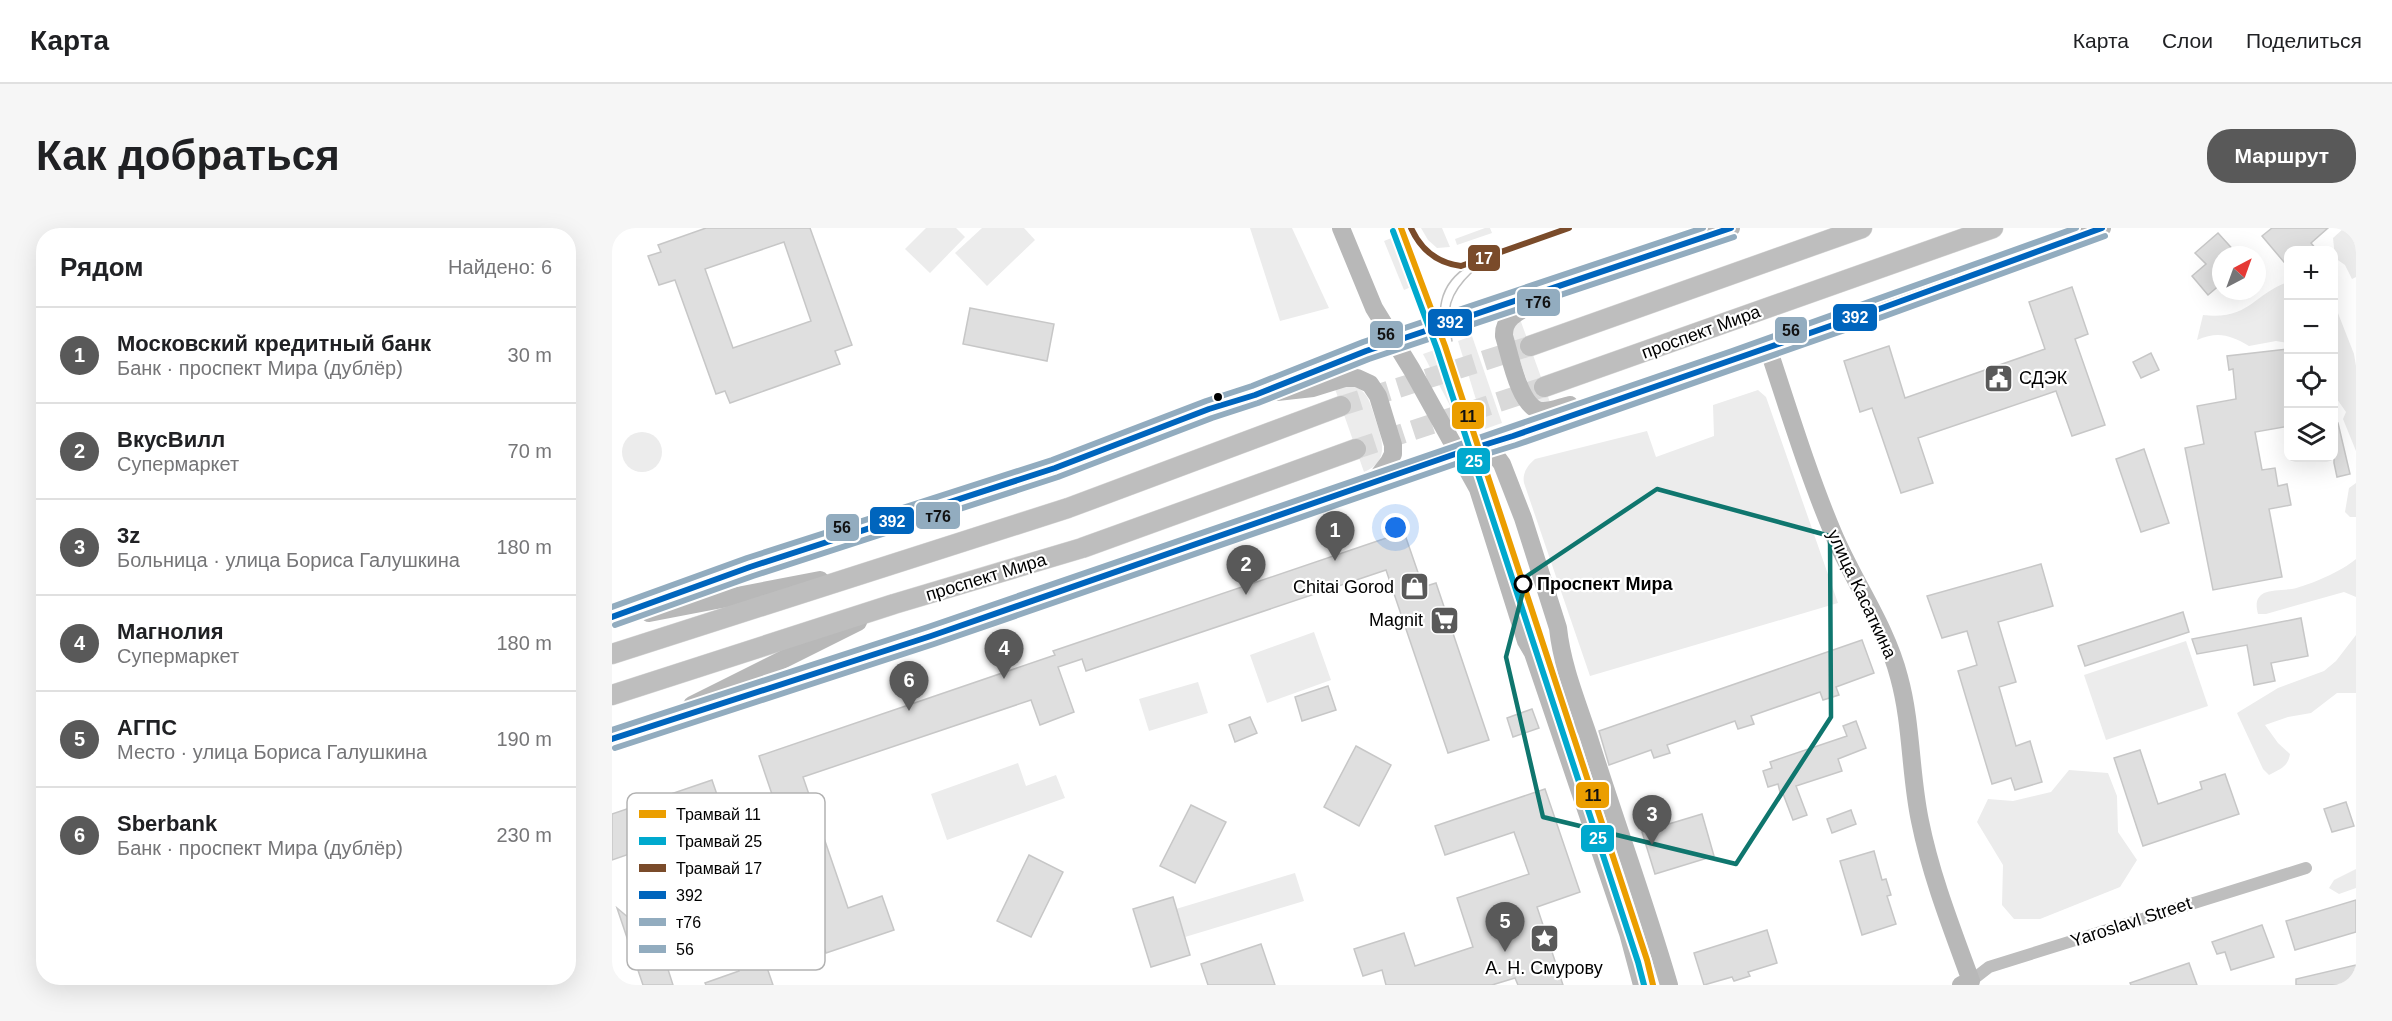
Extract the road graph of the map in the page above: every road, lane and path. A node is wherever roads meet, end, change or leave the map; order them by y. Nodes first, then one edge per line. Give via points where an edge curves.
1 (1341, 228) edge
2 (1731, 228) edge
3 (1862, 228) edge
4 (1993, 228) edge
5 (2102, 228) edge
6 (1574, 280) junction
7 (1394, 342) junction
8 (1530, 346) tunnel mouth
9 (1768, 348) junction
10 (1544, 387) tunnel mouth
11 (1255, 395) junction
12 (1617, 399) junction
13 (1341, 406) tunnel mouth
14 (1513, 436) junction
15 (1454, 445) junction
16 (1478, 447) junction
17 (1356, 449) tunnel mouth
18 (1507, 479) junction
19 (1372, 484) junction
20 (880, 568) junction
21 (894, 604) junction
22 (612, 618) edge
23 (612, 654) edge
24 (612, 695) edge
25 (1584, 725) junction
26 (645, 729) junction
27 (1560, 732) junction
28 (612, 739) edge
29 (2306, 867) dead end
30 (1968, 984) edge
31 (1642, 985) edge
32 (1669, 985) edge

1 - 7 main road via 1374,308
2 - 6 main road
3 - 8 main road
4 - 10 main road, проспект Мира
5 - 9 main road
6 - 7 main road
6 - 12 main road via 1515,314 1504,328 1522,392 1539,411
7 - 11 main road
7 - 15 main road
9 - 12 main road
9 - 30 main road, улица Касаткина via 1832,532 1886,639 1899,677 1920,823
11 - 19 main road via 1299,391 1344,378 1370,384 1378,396 1393,445 1389,462
11 - 22 main road via 1056,468 750,567
12 - 14 main road
13 - 20 main road via 1068,508
14 - 16 main road
14 - 18 main road via 1502,452
15 - 16 main road
15 - 19 main road
15 - 27 main road via 1478,489 1526,641
16 - 18 main road via 1494,452
17 - 21 main road, проспект Мира via 1082,548
18 - 25 main road via 1558,628
19 - 26 main road
20 - 22 main road
20 - 23 main road
21 - 24 main road, проспект Мира
21 - 26 main road
25 - 27 street
25 - 32 main road
26 - 28 main road
27 - 31 main road
29 - 30 street, Yaroslavl Street via 1989,967

